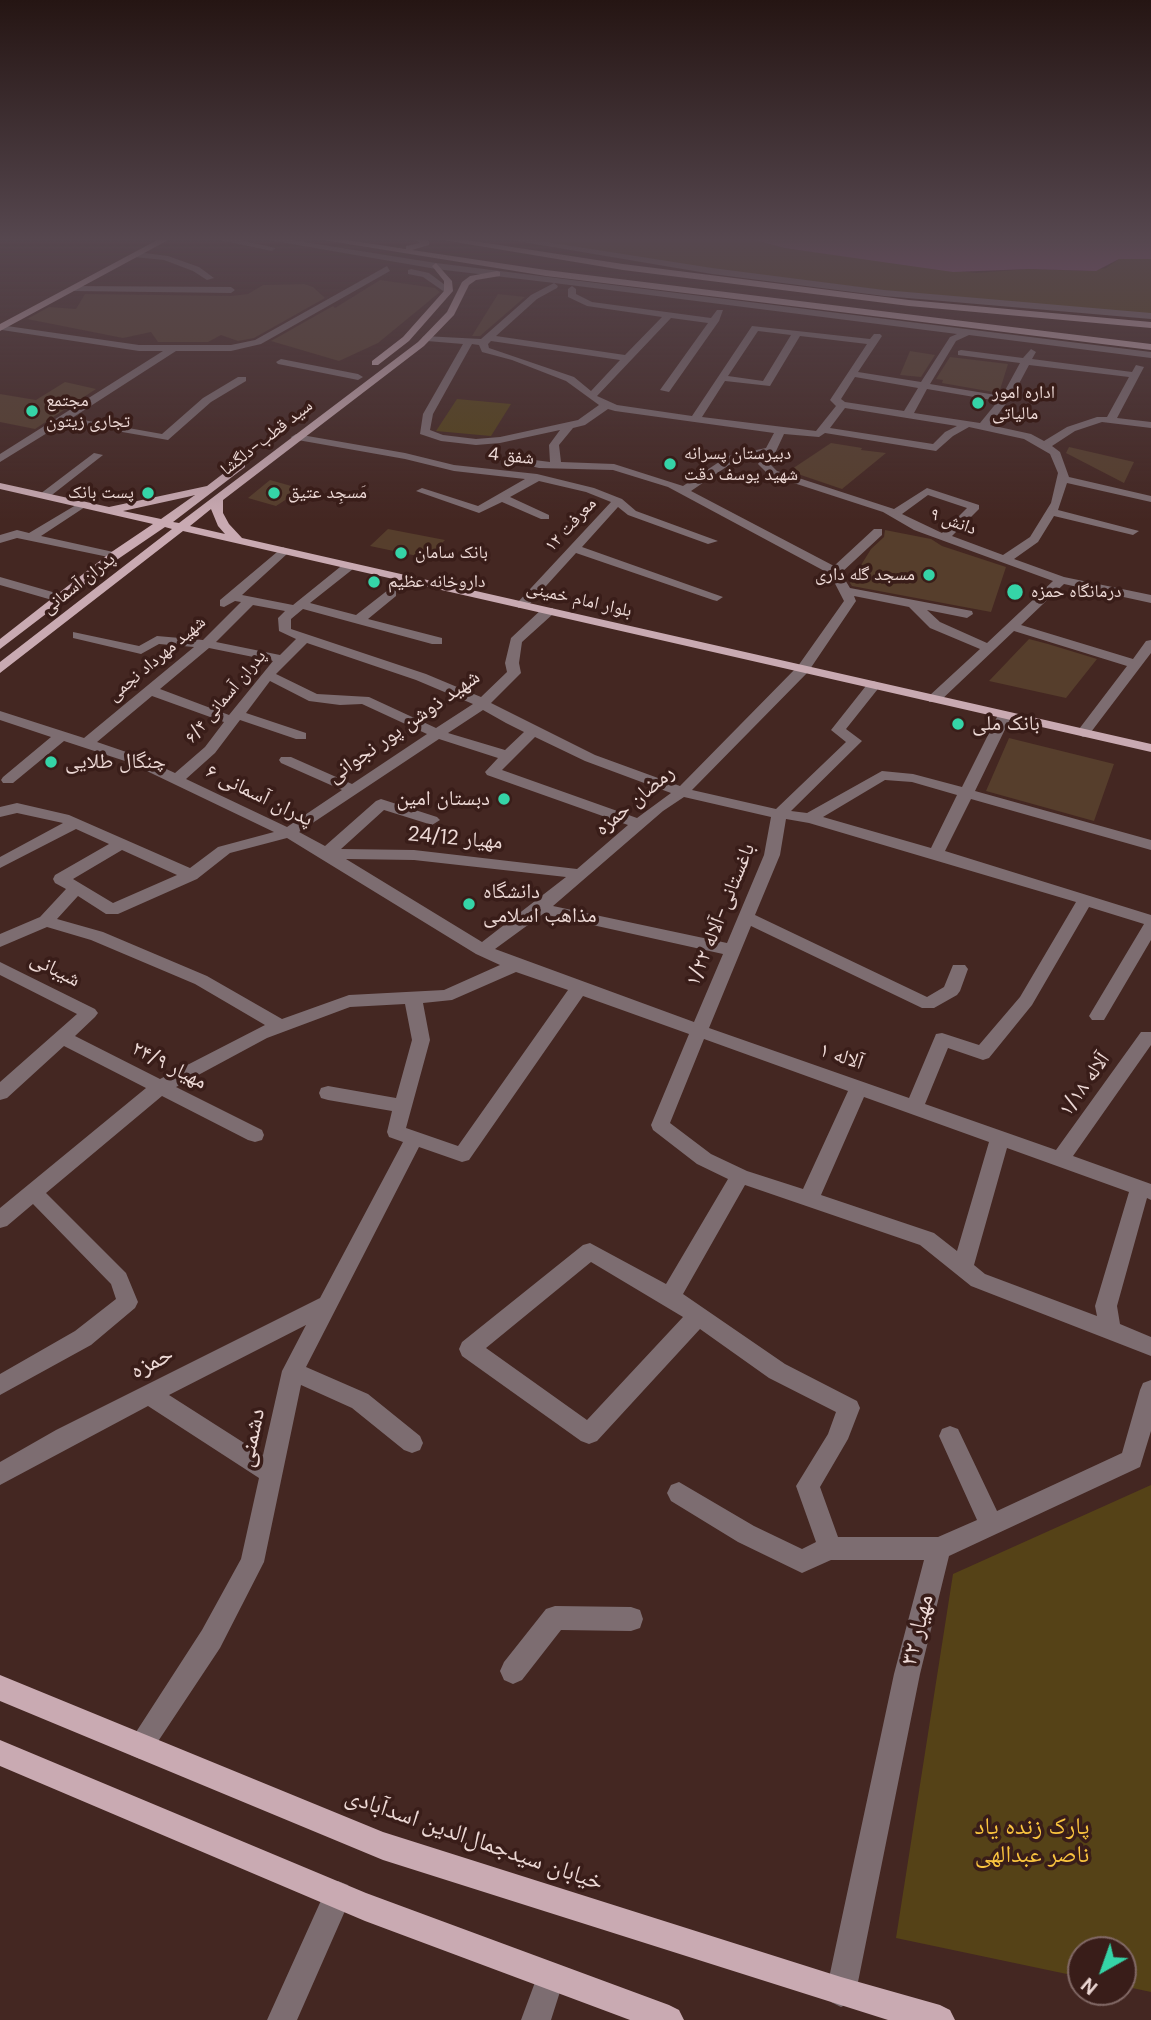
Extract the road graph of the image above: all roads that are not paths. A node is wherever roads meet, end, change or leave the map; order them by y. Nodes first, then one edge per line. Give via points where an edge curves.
1 (30, 332) edge
2 (275, 332) edge
3 (412, 332) edge
4 (433, 332) edge
5 (495, 332) edge
6 (654, 332) edge
7 (706, 332) edge
8 (752, 332) edge
9 (791, 332) edge
10 (879, 332) edge
11 (899, 332) edge
12 (968, 332) edge
13 (970, 332) edge
14 (1030, 332) edge
15 (797, 333) junction
16 (427, 338) junction
17 (953, 339) junction
18 (486, 340) junction
19 (469, 341) junction
20 (873, 342) junction
21 (1151, 347) edge
22 (174, 348) junction
23 (1033, 349) junction
24 (961, 353) dead end
25 (1151, 355) edge
26 (630, 359) junction
27 (1027, 361) junction
28 (281, 362) dead end
29 (1146, 364) edge
30 (852, 374) junction
31 (1135, 375) junction
32 (358, 377) junction
33 (722, 378) junction
34 (242, 379) dead end
35 (926, 386) junction
36 (665, 390) dead end
37 (592, 397) junction
38 (1004, 399) junction
39 (606, 405) junction
40 (842, 405) junction
41 (317, 408) junction
42 (331, 411) junction
43 (907, 415) junction
44 (63, 419) junction
45 (695, 419) junction
46 (1111, 419) junction
47 (968, 424) junction
48 (1151, 425) edge
49 (983, 427) junction
50 (568, 428) junction
51 (824, 430) junction
52 (780, 431) junction
53 (296, 437) junction
54 (1044, 446) junction
55 (770, 451) junction
56 (98, 455) dead end
57 (0, 459) edge
58 (511, 460) dead end
59 (556, 464) junction
60 (537, 477) junction
61 (1063, 479) junction
62 (219, 482) junction
63 (0, 486) edge
64 (422, 491) dead end
65 (683, 491) junction
66 (44, 496) junction
67 (501, 497) junction
68 (217, 498) junction
69 (1151, 499) edge
70 (618, 501) junction
71 (81, 505) junction
72 (106, 510) junction
73 (1051, 512) junction
74 (894, 514) junction
75 (545, 517) dead end
76 (163, 523) junction
77 (181, 527) junction
78 (1133, 531) dead end
79 (878, 532) dead end
80 (32, 537) junction
81 (944, 537) junction
82 (0, 539) edge
83 (238, 540) junction
84 (712, 541) dead end
85 (573, 548) junction
86 (283, 551) junction
87 (114, 556) junction
88 (1005, 559) junction
89 (349, 566) junction
90 (835, 572) junction
91 (1061, 580) junction
92 (0, 581) edge
93 (845, 592) junction
94 (392, 593) dead end
95 (717, 597) dead end
96 (59, 598) junction
97 (1151, 599) edge
98 (251, 600) junction
99 (913, 604) junction
100 (522, 605) junction
101 (298, 607) junction
102 (548, 611) junction
103 (967, 614) dead end
104 (359, 619) junction
105 (1012, 626) junction
106 (78, 635) dead end
107 (304, 639) junction
108 (437, 642) dead end
109 (206, 644) junction
110 (1151, 644) edge
111 (0, 645) edge
112 (988, 648) junction
113 (282, 659) junction
114 (1135, 664) junction
115 (0, 669) edge
116 (803, 669) junction
117 (268, 675) junction
118 (874, 685) junction
119 (150, 691) junction
120 (934, 699) junction
121 (482, 704) junction
122 (0, 715) edge
123 (1005, 715) junction
124 (233, 717) junction
125 (533, 731) junction
126 (1083, 733) junction
127 (438, 734) junction
128 (61, 736) junction
129 (302, 736) dead end
130 (86, 744) junction
131 (1151, 748) edge
132 (508, 756) junction
133 (286, 760) dead end
134 (176, 779) junction
135 (8, 780) dead end
136 (352, 789) junction
137 (682, 792) junction
138 (963, 794) junction
139 (0, 812) edge
140 (779, 814) junction
141 (810, 818) junction
142 (432, 820) dead end
143 (75, 823) junction
144 (639, 824) junction
145 (288, 833) junction
146 (121, 844) junction
147 (1151, 845) edge
148 (936, 853) junction
149 (326, 854) junction
150 (0, 863) edge
151 (580, 874) junction
152 (191, 875) junction
153 (76, 888) junction
154 (1085, 900) junction
155 (540, 908) junction
156 (745, 917) junction
157 (46, 921) junction
158 (1151, 924) edge
159 (0, 941) edge
160 (482, 950) junction
161 (731, 950) junction
162 (515, 965) junction
163 (0, 968) edge
164 (959, 969) dead end
165 (579, 988) junction
166 (413, 998) junction
167 (1098, 1016) dead end
168 (281, 1026) junction
169 (700, 1032) junction
170 (1147, 1037) dead end
171 (63, 1038) junction
172 (160, 1087) junction
173 (859, 1088) junction
174 (0, 1093) edge
175 (328, 1093) dead end
176 (404, 1106) junction
177 (915, 1107) junction
178 (255, 1135) dead end
179 (414, 1138) junction
180 (1000, 1138) junction
181 (1060, 1159) junction
182 (740, 1175) junction
183 (1145, 1190) edge
184 (34, 1193) junction
185 (809, 1199) junction
186 (0, 1220) edge
187 (963, 1266) junction
188 (670, 1297) junction
189 (330, 1303) junction
190 (698, 1316) junction
191 (1110, 1330) junction
192 (1151, 1347) edge
193 (293, 1371) junction
194 (0, 1385) edge
195 (1151, 1390) edge
196 (148, 1394) junction
197 (950, 1436) dead end
198 (1144, 1442) edge
199 (412, 1443) dead end
200 (271, 1473) junction
201 (0, 1474) edge
202 (679, 1493) dead end
203 (991, 1524) junction
204 (830, 1548) junction
205 (939, 1549) junction
206 (631, 1619) dead end
207 (513, 1671) dead end
208 (0, 1688) edge
209 (140, 1746) junction
210 (0, 1753) edge
211 (338, 1895) junction
212 (551, 1976) junction
213 (842, 1992) junction
214 (282, 2020) edge
215 (536, 2020) edge
216 (668, 2020) edge
217 (940, 2020) edge

1 - 22 street via 139,348
2 - 22 street via 231,348
3 - 32 main road, سید قطب-دلگشا
4 - 16 main road, سید قطب-دلگشا
5 - 18 street
6 - 26 street
7 - 36 street
8 - 33 street
9 - 15 street
10 - 20 street
11 - 17 street
12 - 17 street
13 - 25 street
14 - 21 main road
15 - 20 street
15 - 33 street via 766,384
16 - 19 street
16 - 42 main road, سید قطب-دلگشا
17 - 23 street
17 - 35 street
18 - 19 street
18 - 26 street
18 - 37 street via 485,350 570,379
19 - 50 street via 428,414 424,432 476,442
20 - 30 street
22 - 44 street
23 - 27 street
23 - 29 street
24 - 27 street
26 - 37 street
27 - 31 street
27 - 38 street
28 - 32 street
29 - 31 street
30 - 35 street
30 - 40 street via 835,400
31 - 46 street
32 - 41 main road, سید قطب-دلگشا
33 - 45 street
34 - 44 street via 207,400 164,438
35 - 38 street
35 - 43 street
37 - 39 street
38 - 49 street
39 - 45 street
39 - 50 street
40 - 43 street
40 - 51 street
41 - 42 main road
41 - 62 main road, سید قطب-دلگشا
42 - 53 main road, سید قطب-دلگشا
43 - 47 street
44 - 57 street
45 - 52 street
46 - 48 street
46 - 54 street via 1071,429
47 - 49 street
47 - 51 street via 936,448
49 - 54 street via 1027,436
50 - 59 street via 554,445
51 - 52 street via 811,435
52 - 55 street
53 - 60 street, شفق 4 via 454,468
53 - 68 main road, سید قطب-دلگشا
54 - 61 street via 1055,452
55 - 65 street via 732,458
55 - 74 street, دانش ۹ via 764,464 773,473
56 - 66 street
58 - 59 street
59 - 65 street via 614,467
60 - 67 street
60 - 70 street, شفق 4
61 - 69 street
61 - 73 street
62 - 72 main road via 187,494
62 - 76 main road, سید قطب-دلگشا
63 - 66 main road, بلوار امام خمینی
64 - 67 street via 479,510
65 - 90 street
66 - 71 main road, بلوار امام خمینی
67 - 75 street
68 - 77 main road, سید قطب-دلگشا
68 - 83 main road via 216,513
70 - 84 street, شفق 4 via 632,513
70 - 85 street, معرفت ۱۲
71 - 72 main road, بلوار امام خمینی
71 - 80 street
72 - 76 main road, بلوار امام خمینی
73 - 78 street
73 - 88 street via 1034,539
74 - 81 street, دانش ۹
74 - 81 street via 927,491 975,507
76 - 77 main road, بلوار امام خمینی
76 - 87 main road, پدران آسمانی
77 - 83 main road, بلوار امام خمینی
77 - 115 main road, پدران آسمانی
79 - 90 street
80 - 82 street via 17,534
80 - 87 street
81 - 88 street, دانش ۹
83 - 86 main road, بلوار امام خمینی
85 - 95 street
85 - 100 street, معرفت ۱۲
86 - 89 main road, بلوار امام خمینی
86 - 98 street via 228,600
87 - 96 main road, پدران آسمانی
88 - 91 street, دانش ۹
89 - 100 main road, بلوار امام خمینی
89 - 101 street
90 - 93 street
91 - 97 street, دانش ۹
91 - 105 street
92 - 96 street
93 - 99 street
93 - 116 street, رمضان حمزه via 850,601
94 - 104 street
96 - 111 main road, پدران آسمانی
98 - 101 street
98 - 109 street, شهید مهرداد نجمی
99 - 103 street
99 - 112 street via 935,625
100 - 102 main road, بلوار امام خمینی
101 - 104 street
101 - 107 street via 284,618 285,631
102 - 116 main road, بلوار امام خمینی
102 - 121 street, شهید ذوشن پور نجوانی via 516,641 514,673
104 - 108 street
105 - 112 street
105 - 114 street
106 - 109 street via 141,650 157,640
107 - 113 street, پدران آسمانی ۶/۴
107 - 121 street via 421,677
109 - 113 street
109 - 119 street, شهید مهرداد نجمی
110 - 114 street
112 - 120 street
113 - 117 street, پدران آسمانی ۶/۴
114 - 126 street
116 - 118 main road, بلوار امام خمینی
116 - 137 street, رمضان حمزه
117 - 124 street, پدران آسمانی ۶/۴
117 - 127 street via 314,698 364,700
118 - 120 main road, بلوار امام خمینی
118 - 140 street via 838,730 855,740
119 - 124 street
119 - 130 street, شهید مهرداد نجمی
120 - 123 main road, بلوار امام خمینی
121 - 125 street
121 - 127 street, شهید ذوشن پور نجوانی
122 - 128 street, پدران آسمانی ۶
123 - 126 main road, بلوار امام خمینی
123 - 138 street
124 - 129 street
124 - 134 street, پدران آسمانی ۶/۴ via 210,750
125 - 132 street
125 - 137 street
126 - 131 main road, بلوار امام خمینی
127 - 132 street
127 - 136 street, شهید ذوشن پور نجوانی
128 - 130 street, پدران آسمانی ۶
128 - 135 street
130 - 134 street, پدران آسمانی ۶
132 - 144 street via 492,772
133 - 136 street
134 - 145 street, پدران آسمانی ۶
136 - 145 street, شهید ذوشن پور نجوانی
137 - 140 street
137 - 144 street, رمضان حمزه
138 - 141 street via 913,778 883,775
138 - 147 street
138 - 148 street
139 - 143 street via 17,808
140 - 141 street
140 - 156 street, باغستانی-آلاله ۱/۲۲ via 772,855
141 - 148 street
142 - 149 street via 381,804
143 - 146 street
143 - 150 street
144 - 151 street, رمضان حمزه
145 - 149 street, پدران آسمانی ۶
145 - 152 street, شهید ذوشن پور نجوانی via 224,850
146 - 152 street
146 - 153 street via 61,879
148 - 154 street
149 - 151 street, مهیار 24/12 via 414,855
149 - 160 street, پدران آسمانی ۶
151 - 155 street, رمضان حمزه
152 - 153 street, شهید ذوشن پور نجوانی via 112,910
153 - 157 street
154 - 158 street
154 - 177 street via 1026,1001 983,1053 942,1039
155 - 160 street, رمضان حمزه
155 - 161 street
156 - 161 street, باغستانی-آلاله ۱/۲۲
156 - 164 street via 928,1004 951,991
157 - 159 street
157 - 168 street via 97,936 201,980
158 - 167 street
160 - 162 street, پدران آسمانی ۶
161 - 169 street, باغستانی-آلاله ۱/۲۲
162 - 165 street, آلاله ۱
162 - 166 street via 446,996
163 - 171 street, شیبانی via 89,1013
165 - 169 street, آلاله ۱
165 - 179 street via 462,1155
166 - 168 street via 349,1001
166 - 176 street via 421,1040
168 - 172 street
169 - 173 street, آلاله ۱
169 - 182 street, باغستانی-آلاله ۱/۲۲ via 660,1125 704,1159
170 - 181 street, آلاله ۱/۱۸
171 - 172 street, مهیار ۲۴/۹
171 - 174 street
172 - 178 street, مهیار ۲۴/۹
172 - 184 street
173 - 177 street, آلاله ۱
173 - 185 street
175 - 176 street
176 - 179 street via 396,1132
177 - 180 street, آلاله ۱
179 - 189 street, دشمنی
180 - 181 street, آلاله ۱
180 - 187 street
181 - 183 street, آلاله ۱
182 - 185 street
182 - 188 street
183 - 191 street via 1106,1306
184 - 186 street
184 - 194 street via 119,1279 128,1302 83,1338
185 - 187 street via 927,1238
187 - 191 street via 978,1280
188 - 190 street
188 - 190 street via 590,1251 470,1349 589,1434
189 - 193 street, دشمنی
189 - 196 street, حمزه
190 - 204 street via 778,1371 849,1408 837,1439 808,1486
191 - 192 street
193 - 199 street via 360,1401
193 - 200 street, دشمنی
195 - 198 street
196 - 200 street
196 - 201 street, حمزه
197 - 203 street
198 - 203 street via 1132,1460
200 - 209 street, دشمنی via 252,1562 211,1639
202 - 204 street via 746,1534 803,1561
203 - 205 street
204 - 205 street
205 - 213 street, مهیار ۳۲ via 907,1674
206 - 207 street via 555,1618
208 - 209 main road, خیابان سیدجمال‌الدین اسدآبادی
209 - 213 main road, خیابان سیدجمال‌الدین اسدآبادی via 383,1846
210 - 211 main road
211 - 212 main road
211 - 214 street
212 - 215 street
212 - 216 main road
213 - 217 main road, خیابان سیدجمال‌الدین اسدآبادی

